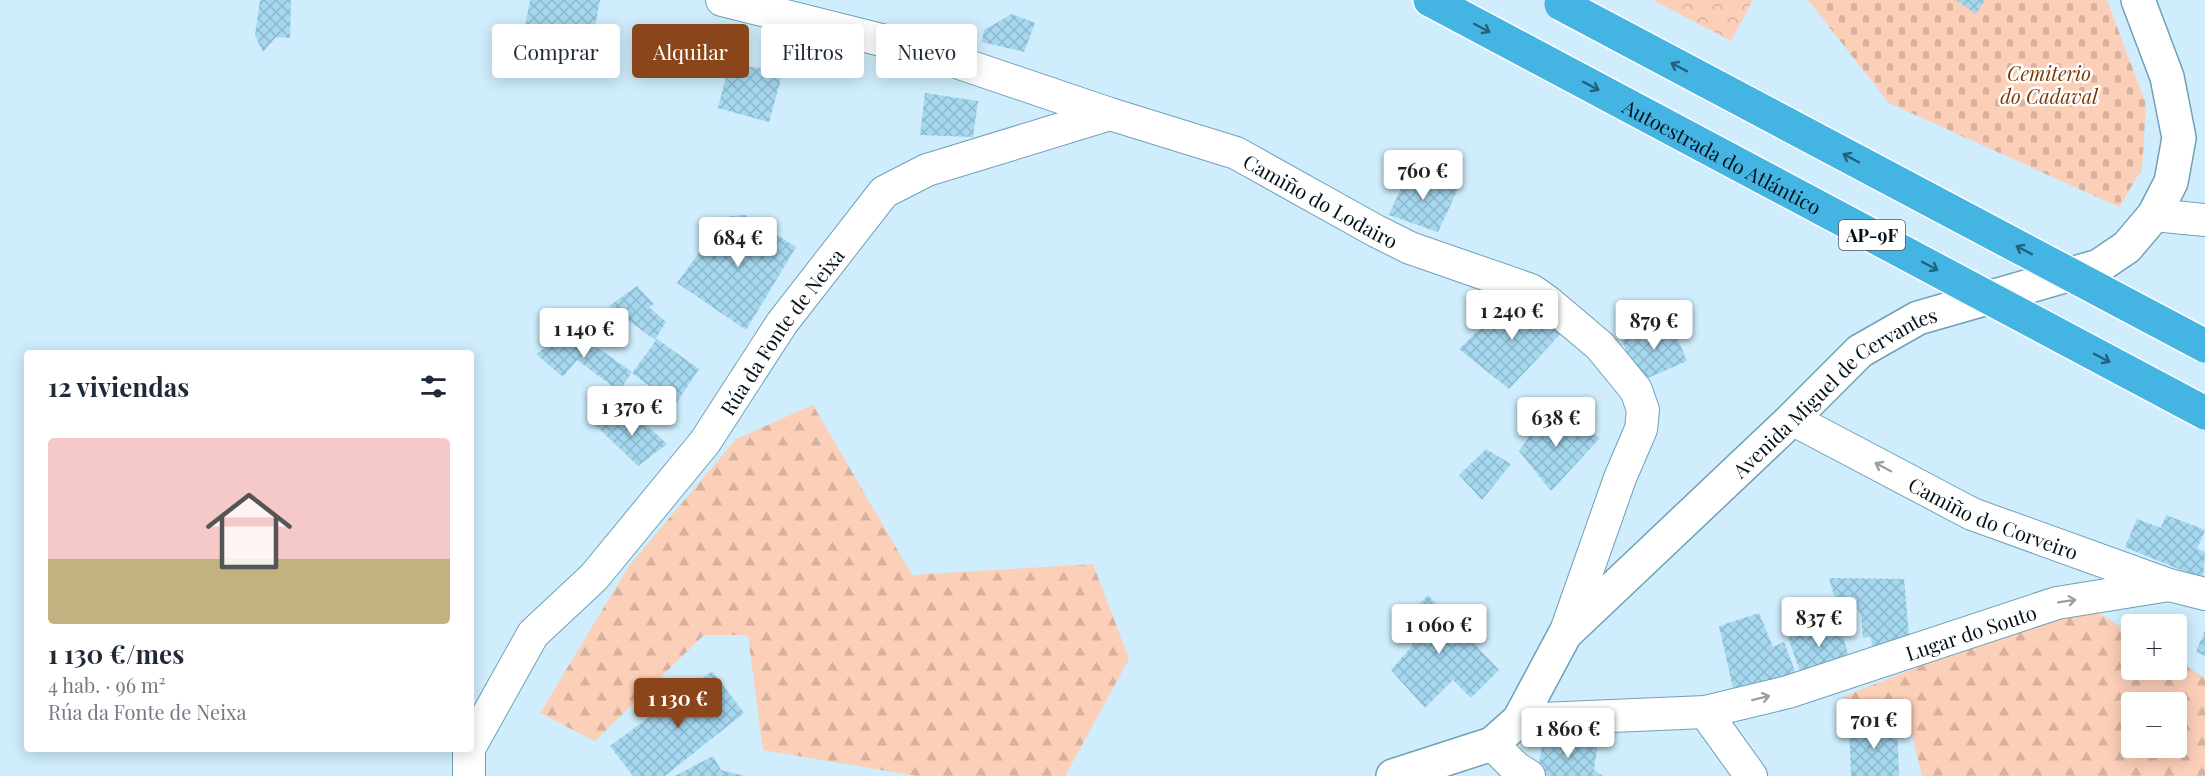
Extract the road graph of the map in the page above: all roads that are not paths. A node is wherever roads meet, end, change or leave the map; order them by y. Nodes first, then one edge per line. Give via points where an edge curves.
1 (722, 0) edge
2 (1431, 0) edge
3 (2138, 0) edge
4 (1557, 2) edge
5 (1110, 114) junction
6 (2154, 215) junction
7 (2205, 220) edge
8 (2205, 346) edge
9 (2205, 413) edge
10 (1792, 419) junction
11 (2169, 585) junction
12 (2205, 594) edge
13 (1565, 634) junction
14 (1705, 712) junction
15 (1519, 720) junction
16 (474, 740) edge
17 (1492, 744) junction
18 (470, 752) edge
19 (469, 776) edge
20 (1393, 776) edge
21 (1529, 776) edge
22 (1751, 776) edge

1 - 5 street, Camiño do Lodairo via 921,50
2 -> 9 highway, Autoestrada do Atlántico / AP-9F, bridge
3 - 6 street, Avenida Miguel de Cervantes via 2167,76 2179,138 2171,182
8 -> 4 highway, bridge
5 - 13 street, Camiño do Lodairo via 1236,153 1410,248 1531,290 1600,346 1636,390 1643,410 1641,429
5 - 16 street, Rúa da Fonte de Neixa via 927,170 884,192 782,323 705,442 594,577 533,634
6 - 7 street
6 - 10 street, Avenida Miguel de Cervantes via 2127,247 2099,266 1918,318 1860,351
11 -> 10 street, Camiño do Corveiro via 1972,514
10 - 13 street, Avenida Miguel de Cervantes
11 - 12 street, Camiño do Corveiro
14 -> 11 street, Lugar do Souto via 1788,692 2057,603
13 - 15 street, Avenida Miguel de Cervantes
14 - 15 street, Lugar do Souto
14 - 22 street
15 - 17 street, Avenida Miguel de Cervantes
17 - 20 street, Avenida Miguel de Cervantes
17 - 21 street
18 - 19 street, Rúa da Fonte de Neixa

